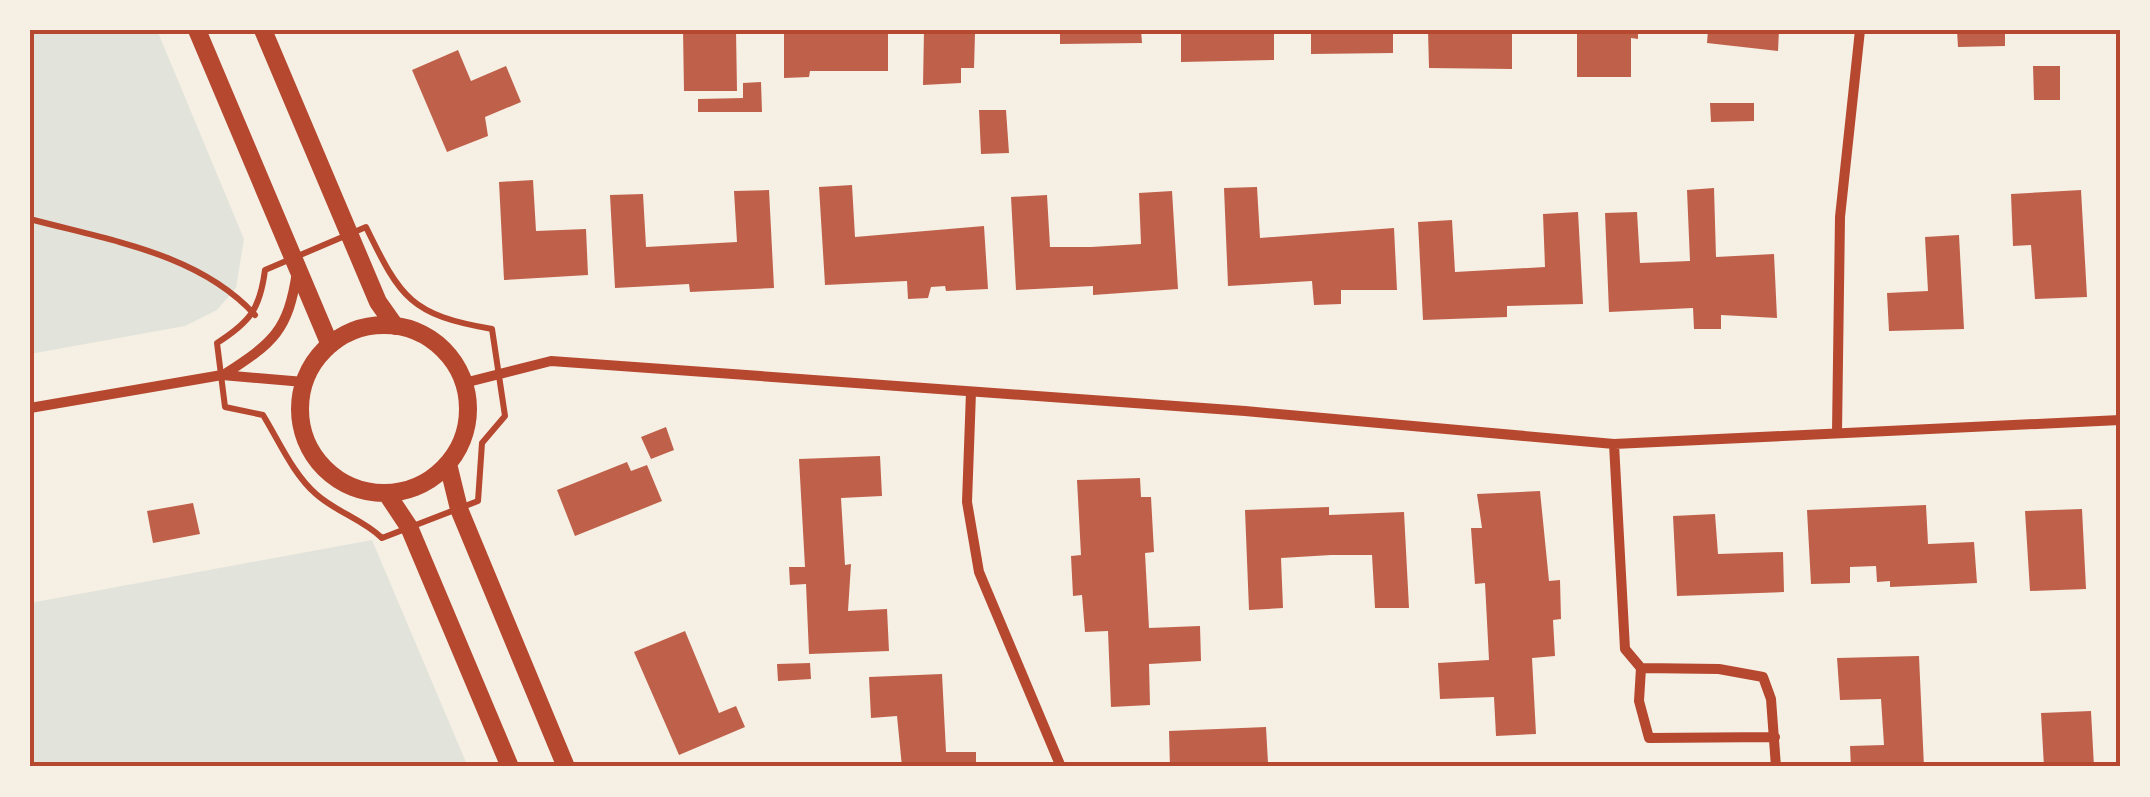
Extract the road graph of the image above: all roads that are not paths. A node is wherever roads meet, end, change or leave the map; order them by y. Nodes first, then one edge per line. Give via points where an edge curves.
1 (197, 30) edge
2 (263, 30) edge
3 (1860, 30) edge
4 (294, 265) junction
5 (395, 326) junction
6 (330, 345) junction
7 (222, 375) junction
8 (304, 382) junction
9 (464, 383) junction
10 (971, 392) junction
11 (30, 408) edge
12 (2120, 420) edge
13 (1837, 432) junction
14 (1614, 444) junction
15 (448, 464) junction
16 (387, 494) junction
17 (1641, 668) junction
18 (1774, 737) junction
19 (510, 767) edge
20 (566, 767) edge
21 (1061, 767) edge
22 (1776, 767) edge

1 - 4 street
2 - 5 street via 378,302
3 - 13 street via 1840,217
4 - 6 street
4 - 7 street via 292,309 276,338
5 - 6 street via 360,329
5 - 9 street via 438,344
6 - 8 street
7 - 8 street
7 - 11 street
8 - 16 street via 300,409 316,460 360,490
9 - 10 street via 551,362
9 - 15 street via 467,426
10 - 14 street
10 - 21 street via 967,502 979,572
12 - 13 street
13 - 14 street
14 - 17 street via 1625,649
15 - 16 street via 431,480
15 - 20 street via 460,509
16 - 19 street via 410,527
17 - 18 street via 1763,677
17 - 18 street via 1639,701 1649,738
18 - 22 street

